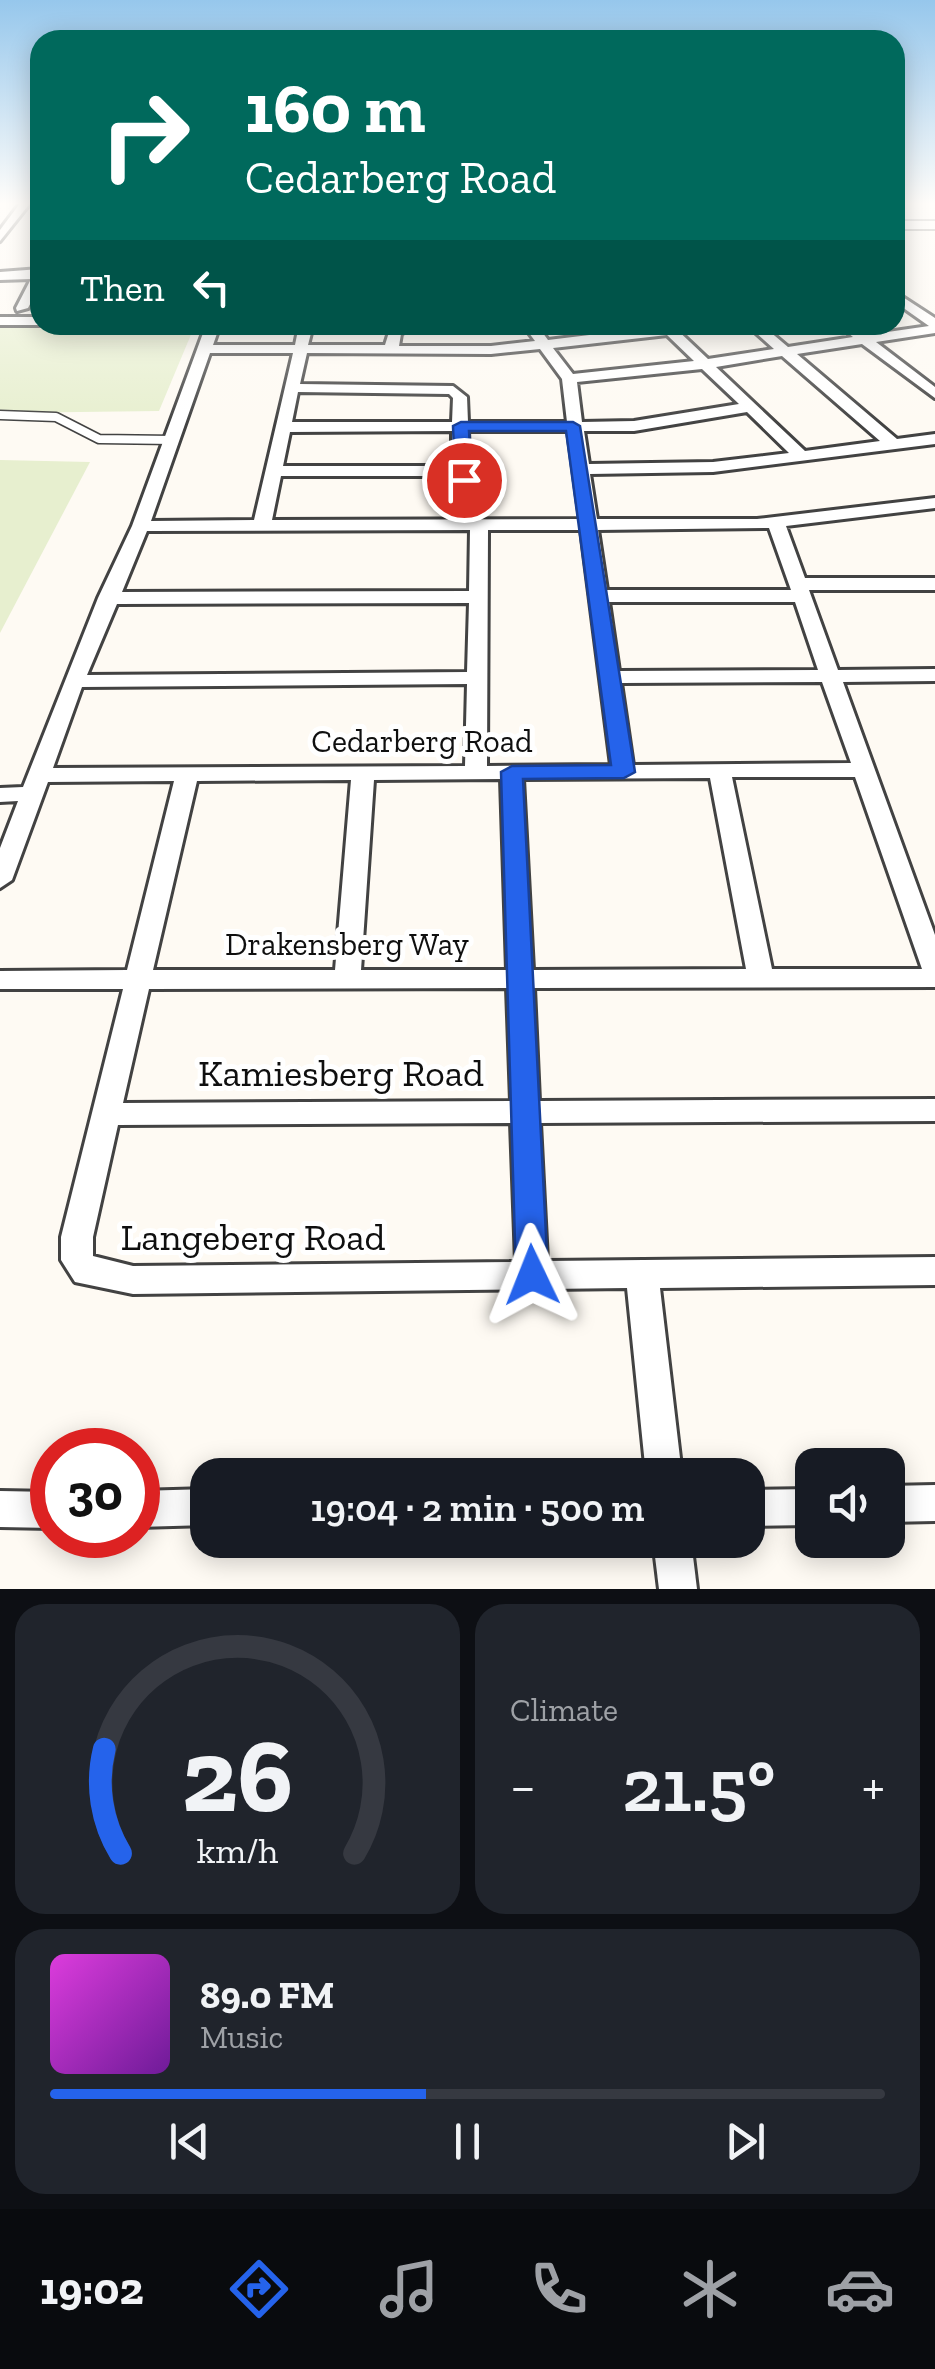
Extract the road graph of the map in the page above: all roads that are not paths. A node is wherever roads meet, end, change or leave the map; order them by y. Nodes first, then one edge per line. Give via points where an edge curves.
1 (30, 293) edge
2 (905, 304) edge
3 (22, 308) dead end
4 (0, 321) edge
5 (30, 321) edge
6 (935, 326) edge
7 (905, 331) edge
8 (210, 335) edge
9 (304, 335) edge
10 (394, 335) edge
11 (538, 335) edge
12 (614, 335) edge
13 (675, 335) edge
14 (766, 335) edge
15 (858, 335) edge
16 (880, 335) edge
17 (862, 338) junction
18 (546, 344) junction
19 (206, 349) junction
20 (302, 350) junction
21 (392, 350) junction
22 (785, 351) junction
23 (706, 364) junction
24 (568, 379) junction
25 (294, 388) junction
26 (935, 394) edge
27 (750, 407) junction
28 (0, 414) edge
29 (461, 426) junction
30 (573, 426) junction
31 (286, 427) junction
32 (935, 439) edge
33 (173, 440) junction
34 (893, 444) junction
35 (802, 456) junction
36 (578, 469) junction
37 (277, 471) junction
38 (932, 508) edge
39 (776, 523) junction
40 (262, 525) junction
41 (142, 526) junction
42 (479, 526) junction
43 (587, 526) junction
44 (935, 584) edge
45 (799, 590) junction
46 (597, 596) junction
47 (107, 598) junction
48 (478, 598) junction
49 (935, 675) edge
50 (830, 676) junction
51 (609, 677) junction
52 (477, 678) junction
53 (74, 680) junction
54 (864, 770) junction
55 (720, 771) junction
56 (476, 772) junction
57 (512, 772) junction
58 (624, 772) junction
59 (186, 774) junction
60 (363, 774) junction
61 (36, 785) junction
62 (0, 794) edge
63 (0, 880) edge
64 (935, 970) edge
65 (346, 978) junction
66 (520, 978) junction
67 (761, 978) junction
68 (935, 978) edge
69 (0, 980) edge
70 (140, 980) junction
71 (935, 1110) edge
72 (525, 1112) junction
73 (106, 1114) junction
74 (935, 1271) edge
75 (642, 1274) junction
76 (532, 1275) junction
77 (662, 1458) edge
78 (935, 1503) edge
79 (905, 1504) edge
80 (765, 1507) edge
81 (795, 1507) edge
82 (160, 1508) edge
83 (190, 1508) edge
84 (0, 1509) edge
85 (30, 1510) edge
86 (674, 1558) edge
87 (678, 1589) edge

1 - 3 street
2 - 6 street
4 - 5 street
6 - 7 street
8 - 19 street
9 - 20 street
10 - 21 street
11 - 18 street
12 - 18 street
13 - 23 street
14 - 22 street
15 - 17 street
16 - 17 street
17 - 22 street
17 - 26 street
18 - 21 street
18 - 24 street
19 - 20 street
19 - 33 street
20 - 21 street
20 - 25 street
22 - 23 street
22 - 34 street
23 - 24 street
23 - 27 street
24 - 30 street
25 - 29 street via 453,390 460,397
25 - 31 street
27 - 30 street via 646,425
27 - 35 street
28 - 33 lane via 56,417 99,439
29 - 30 street
29 - 31 street
29 - 37 street via 462,475
30 - 36 street
31 - 37 street
32 - 34 street
33 - 41 street
34 - 35 street
35 - 36 street via 713,467
36 - 43 street
37 - 40 street
38 - 39 street
39 - 43 street
39 - 45 street
40 - 41 street
40 - 42 street
41 - 47 street
42 - 43 street
42 - 48 street
43 - 46 street
44 - 45 street
45 - 46 street
45 - 50 street
46 - 51 street
47 - 48 street
47 - 53 street
48 - 52 street
49 - 50 street
50 - 51 street
50 - 54 street
51 - 58 street
52 - 53 street
52 - 56 street
53 - 61 street
54 - 55 street, Cedarberg Road
54 - 64 street
55 - 58 street, Cedarberg Road
55 - 67 street
56 - 57 street, Cedarberg Road
56 - 60 street, Cedarberg Road
57 - 58 street, Cedarberg Road
57 - 66 street
59 - 60 street, Cedarberg Road
59 - 61 street, Cedarberg Road
59 - 70 street, Langeberg Road
60 - 65 street
61 - 62 street, Cedarberg Road
61 - 63 street
65 - 66 street, Drakensberg Way
65 - 70 street, Drakensberg Way
66 - 67 street, Drakensberg Way
66 - 72 street
67 - 68 street, Drakensberg Way
69 - 70 street, Drakensberg Way
70 - 73 street, Langeberg Road
71 - 72 street, Kamiesberg Road
72 - 73 street, Kamiesberg Road
72 - 76 street
73 - 76 street, Langeberg Road via 77,1237 77,1260 86,1272 133,1280
74 - 75 street, Langeberg Road
75 - 76 street, Langeberg Road
75 - 77 street
78 - 79 street
80 - 81 street
82 - 83 street
84 - 85 street
86 - 87 street

